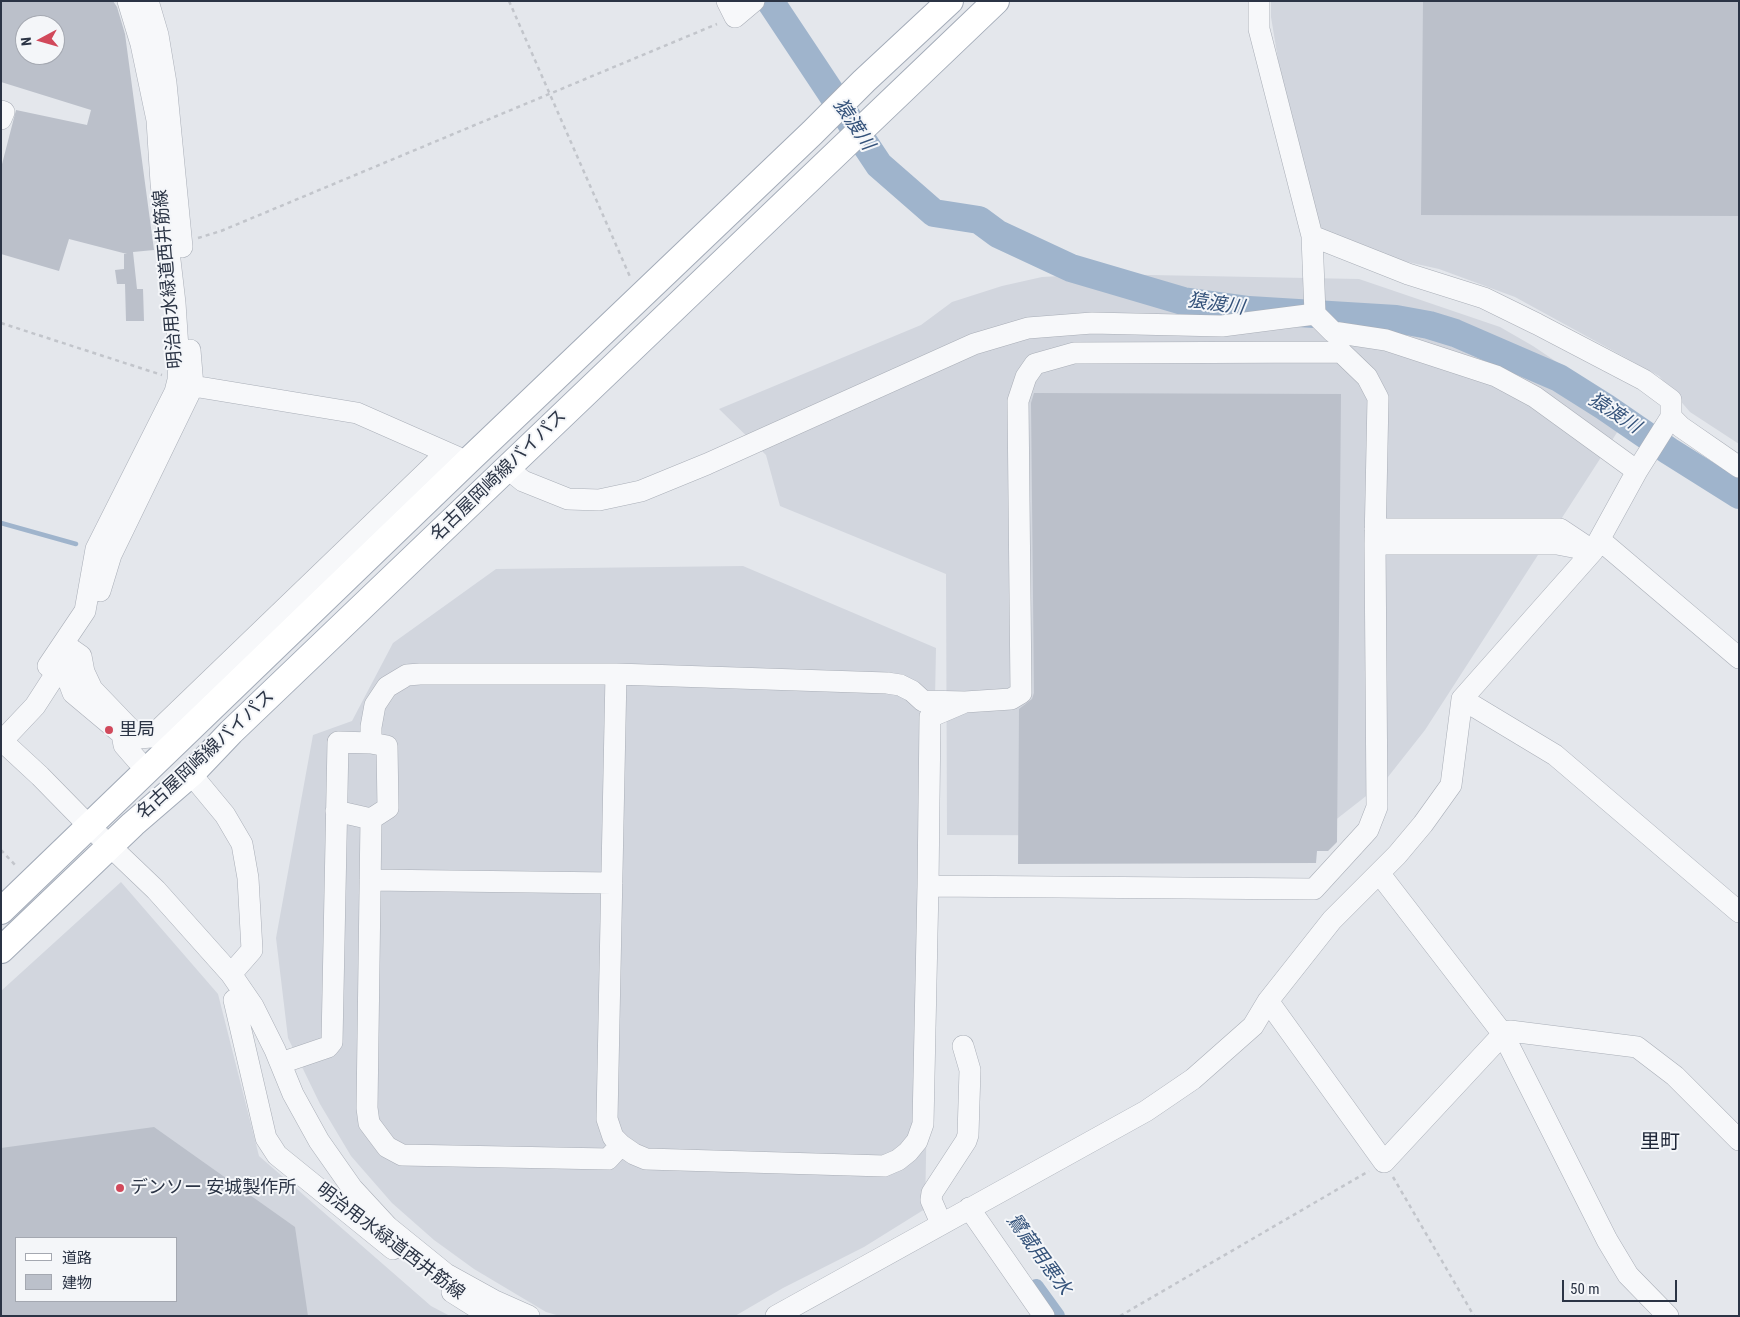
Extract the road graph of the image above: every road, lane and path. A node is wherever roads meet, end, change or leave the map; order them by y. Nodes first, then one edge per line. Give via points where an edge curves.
1 (128, 1) edge
2 (148, 1) edge
3 (509, 1) edge
4 (950, 1) edge
5 (996, 1) edge
6 (1259, 1) edge
7 (739, 8) edge
8 (549, 93) junction
9 (1, 111) edge
10 (1, 120) edge
11 (1312, 236) junction
12 (182, 241) junction
13 (639, 298) junction
14 (1315, 314) junction
15 (1, 323) edge
16 (185, 383) junction
17 (1673, 422) junction
18 (457, 457) junction
19 (1739, 467) edge
20 (507, 468) junction
21 (1637, 471) junction
22 (1375, 537) junction
23 (1596, 546) junction
24 (71, 649) junction
25 (1739, 658) edge
26 (59, 670) junction
27 (616, 674) junction
28 (1462, 698) junction
29 (965, 702) junction
30 (2, 741) edge
31 (370, 743) junction
32 (137, 760) dead end
33 (191, 774) junction
34 (336, 811) junction
35 (371, 819) junction
36 (89, 826) junction
37 (110, 846) junction
38 (1380, 873) junction
39 (370, 880) junction
40 (612, 883) junction
41 (928, 886) junction
42 (1, 911) edge
43 (1739, 912) edge
44 (1, 950) edge
45 (231, 974) junction
46 (234, 1000) dead end
47 (1268, 1001) junction
48 (1504, 1034) junction
49 (963, 1046) dead end
50 (281, 1063) junction
51 (1739, 1140) edge
52 (621, 1145) junction
53 (1384, 1162) junction
54 (969, 1208) junction
55 (942, 1223) junction
56 (490, 1316) edge
57 (529, 1316) edge
58 (776, 1316) edge
59 (1044, 1316) edge
60 (1120, 1316) edge
61 (1474, 1316) edge
62 (1668, 1316) edge

1 - 16 street, 明治用水緑道西井筋線 via 157,120 179,364
2 - 12 street via 166,83
3 - 8 path
4 - 13 main road, 名古屋岡崎線バイパス
5 - 20 main road, 名古屋岡崎線バイパス
6 - 11 street via 1259,29
7 - 8 path
8 - 12 path via 221,231
8 - 13 path
9 - 10 street via 4,112
11 - 14 street
11 - 17 street via 1408,274 1484,298 1536,324 1644,380 1671,400
12 - 16 street
13 - 18 main road, 名古屋岡崎線バイパス
14 - 20 street via 1222,326 1092,323 1028,328 974,344 707,464 641,490 599,500 568,500 523,481
14 - 21 street via 1333,332 1386,340 1496,376 1535,396
15 - 16 path
16 - 18 street via 357,414
16 - 24 street via 111,556 90,620
16 - 26 street, 明治用水緑道西井筋線 via 175,392 96,549 85,611 48,666
17 - 19 street
17 - 21 street
18 - 24 street via 150,737 139,738 92,689 81,656
18 - 36 main road, 名古屋岡崎線バイパス
20 - 33 main road, 名古屋岡崎線バイパス
21 - 23 street
22 - 23 street
22 - 29 street via 1378,398 1367,377 1341,352 1074,352 1035,364 1026,377 1018,401 1022,692 1011,699
22 - 41 street via 1377,806 1368,830 1314,889
23 - 25 street
23 - 28 street
24 - 26 street
26 - 30 street via 35,706
26 - 32 street, 明治用水緑道西井筋線 via 67,677 73,693 122,734 124,745
27 - 29 street via 887,683 912,691 922,701
27 - 31 street via 407,675 387,687 375,705
27 - 40 street
28 - 38 street via 1450,785 1423,824
28 - 43 street via 1555,755
29 - 41 street via 930,716
30 - 36 street
31 - 34 street via 338,742
31 - 35 street via 387,746 388,808
33 - 37 main road, 名古屋岡崎線バイパス
33 - 45 street via 226,816 242,844 248,878 252,950
34 - 35 street
34 - 50 street via 332,1042 328,1047
35 - 39 street
36 - 37 street
36 - 42 main road, 名古屋岡崎線バイパス
37 - 44 main road, 名古屋岡崎線バイパス
37 - 45 street via 156,890
38 - 47 street via 1332,920
38 - 48 street
39 - 40 street
39 - 52 street via 366,1108 369,1123 387,1147 402,1155 608,1159
40 - 52 street via 607,1098 613,1137
41 - 52 street via 923,1124 917,1141 908,1152 884,1166 646,1159
45 - 50 street via 253,1006
46 - 56 street, 明治用水緑道西井筋線 via 266,1138 277,1155 404,1258
47 - 53 street
47 - 54 street via 1253,1026 1194,1079 1146,1111
48 - 51 street via 1510,1031 1637,1047 1675,1076
48 - 53 street
48 - 62 street via 1607,1240 1628,1275
49 - 55 street via 970,1070 968,1135 932,1193 931,1200
50 - 57 street via 293,1094 319,1140 352,1188 388,1227 446,1274
53 - 60 path
53 - 61 path
54 - 55 street
54 - 59 street
55 - 58 street

